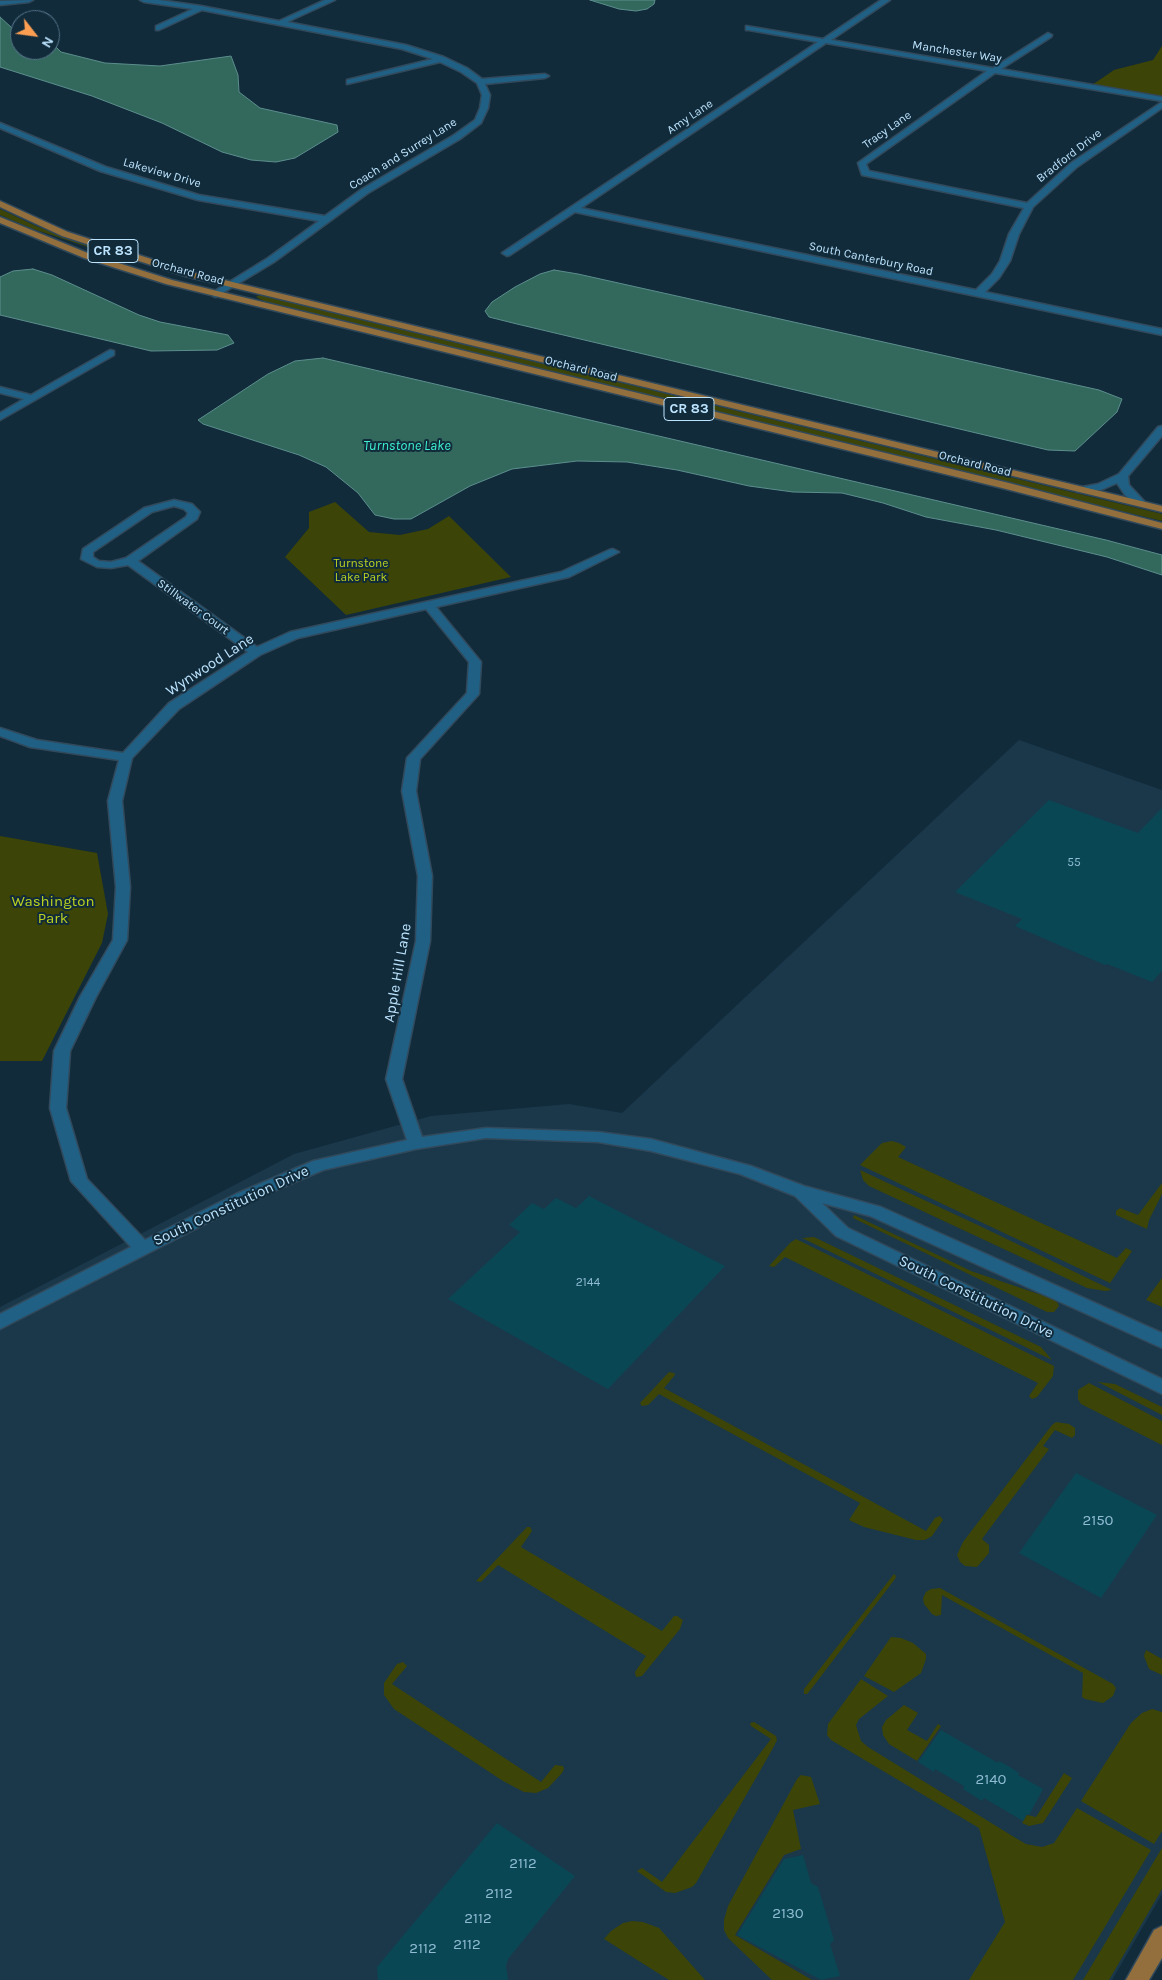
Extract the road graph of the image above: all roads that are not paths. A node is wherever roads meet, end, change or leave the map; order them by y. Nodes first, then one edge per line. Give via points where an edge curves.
1 (29, 0) edge
2 (144, 0) edge
3 (331, 0) edge
4 (886, 0) edge
5 (0, 3) edge
6 (201, 8) junction
7 (280, 23) junction
8 (159, 28) dead end
9 (749, 28) dead end
10 (1048, 35) dead end
11 (825, 41) junction
12 (441, 59) junction
13 (994, 70) junction
14 (545, 76) dead end
15 (350, 82) dead end
16 (480, 82) junction
17 (1162, 99) edge
18 (1162, 104) edge
19 (0, 125) edge
20 (0, 204) edge
21 (1029, 206) junction
22 (574, 209) junction
23 (324, 219) junction
24 (0, 220) edge
25 (507, 253) dead end
26 (231, 285) junction
27 (216, 294) junction
28 (978, 294) junction
29 (1162, 332) edge
30 (110, 353) dead end
31 (0, 390) edge
32 (32, 398) junction
33 (0, 417) edge
34 (1161, 432) edge
35 (1123, 476) junction
36 (1081, 490) junction
37 (1140, 503) junction
38 (1162, 509) edge
39 (1162, 526) edge
40 (614, 552) dead end
41 (130, 561) junction
42 (429, 606) junction
43 (256, 652) junction
44 (0, 732) edge
45 (126, 757) junction
46 (416, 1143) junction
47 (799, 1192) junction
48 (142, 1248) junction
49 (0, 1322) edge
50 (1162, 1342) edge
51 (1162, 1387) edge
52 (1162, 1937) edge
53 (1137, 1980) edge

1 - 5 street
2 - 6 street
3 - 7 street
4 - 11 street, Amy Lane
6 - 7 street
6 - 8 street
7 - 12 street via 403,46
9 - 11 street, Manchester Way
10 - 13 street, Tracy Lane
11 - 13 street, Manchester Way
11 - 22 street, Amy Lane
12 - 15 street
12 - 16 street
13 - 17 street, Manchester Way
13 - 21 street, Tracy Lane via 862,163 865,173
14 - 16 street
16 - 23 street, Coach and Surrey Lane via 486,95 478,121
18 - 21 street, Bradford Drive via 1074,165
19 - 23 street, Lakeview Drive via 104,169 160,186 198,197
20 - 26 main road, Orchard Road / CR 83 via 74,237
21 - 28 street, Bradford Drive via 1014,234 1005,261 996,276
22 - 25 street, Amy Lane
22 - 28 street, South Canterbury Road
23 - 26 street, Coach and Surrey Lane
24 - 27 main road, Orchard Road / CR 83 via 87,256
26 - 27 street, Coach and Surrey Lane
26 - 36 main road, Orchard Road / CR 83
27 - 39 main road, Orchard Road / CR 83
28 - 29 street, South Canterbury Road
30 - 32 street
31 - 32 street
32 - 33 street
34 - 35 street
35 - 36 street via 1101,487
35 - 37 street via 1123,485
36 - 37 main road, Orchard Road / CR 83
37 - 38 main road, Orchard Road / CR 83
40 - 42 street, Wynwood Lane via 565,575
41 - 41 street via 191,519 194,512 188,506 174,504 148,510 87,552 88,559 97,564
41 - 43 street, Stillwater Court
42 - 43 street, Wynwood Lane via 294,635
42 - 46 street, Apple Hill Lane via 476,662 473,694 414,758 409,791 425,876 423,941 394,1079
43 - 45 street, Wynwood Lane via 174,706
44 - 45 street via 35,744
45 - 48 street, Wynwood Lane via 115,801 123,887 120,940 62,1051 58,1108 79,1181
46 - 47 street, South Constitution Drive via 486,1133 598,1137 691,1154 745,1170
46 - 48 street, South Constitution Drive via 319,1165 242,1198
47 - 50 street, South Constitution Drive via 875,1211
47 - 51 street, South Constitution Drive via 842,1232
48 - 49 street, South Constitution Drive
52 - 53 main road

